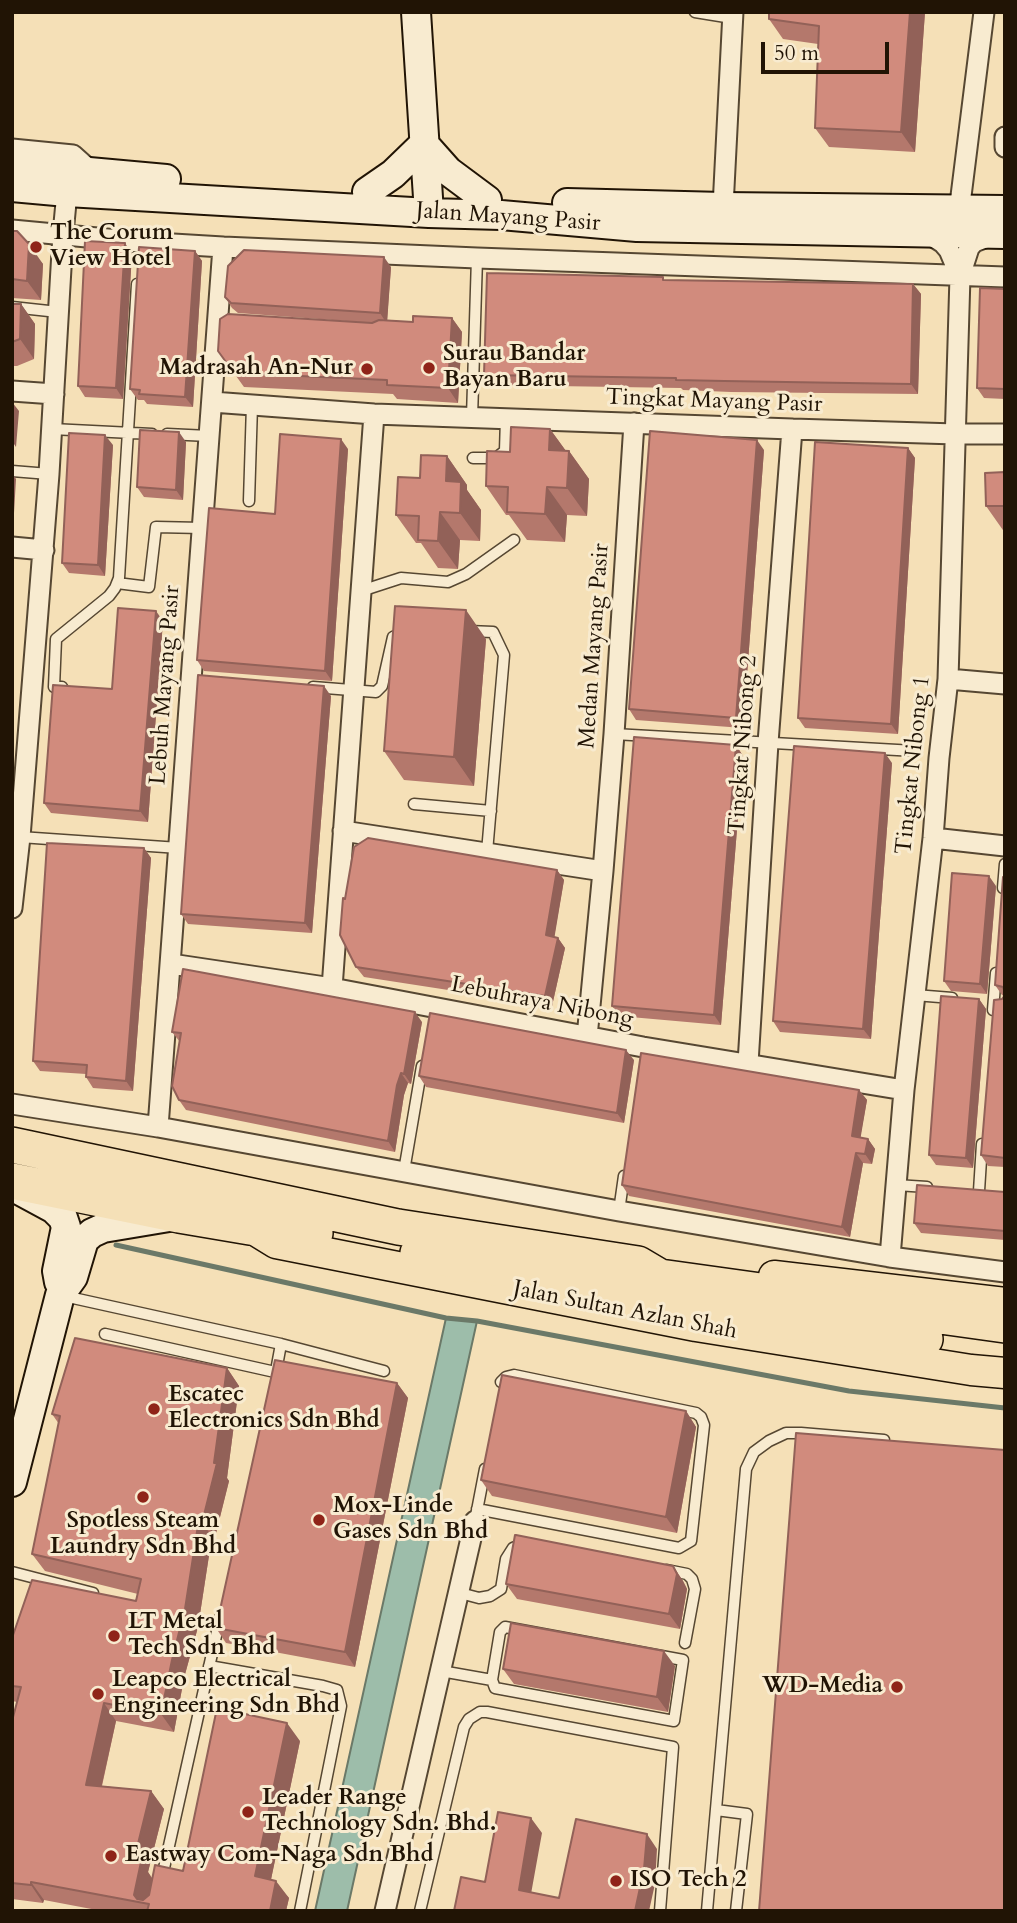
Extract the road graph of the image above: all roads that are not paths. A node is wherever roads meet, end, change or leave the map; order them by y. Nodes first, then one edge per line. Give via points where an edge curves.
1 (416, 12) edge
2 (695, 12) edge
3 (985, 12) edge
4 (733, 15) edge
5 (1005, 137) edge
6 (424, 144) junction
7 (1005, 146) edge
8 (16, 167) edge
9 (104, 174) junction
10 (67, 192) junction
11 (367, 192) junction
12 (487, 200) junction
13 (428, 204) junction
14 (723, 207) junction
15 (958, 221) junction
16 (1002, 226) edge
17 (12, 230) edge
18 (927, 233) junction
19 (63, 234) junction
20 (223, 247) junction
21 (477, 258) junction
22 (138, 269) edge
23 (960, 276) junction
24 (1005, 277) edge
25 (12, 307) edge
26 (58, 312) junction
27 (12, 391) edge
28 (54, 394) junction
29 (212, 402) junction
30 (252, 405) junction
31 (374, 414) junction
32 (472, 417) junction
33 (506, 418) junction
34 (634, 423) junction
35 (52, 429) junction
36 (792, 429) junction
37 (127, 433) junction
38 (956, 434) junction
39 (1005, 434) edge
40 (209, 436) junction
41 (473, 458) dead end
42 (12, 471) edge
43 (50, 474) junction
44 (250, 501) dead end
45 (202, 528) junction
46 (514, 540) dead end
47 (12, 547) edge
48 (44, 550) junction
49 (117, 583) junction
50 (361, 591) junction
51 (413, 627) edge
52 (453, 629) edge
53 (948, 679) junction
54 (1005, 684) edge
55 (299, 686) edge
56 (77, 688) edge
57 (353, 691) junction
58 (614, 734) junction
59 (768, 743) junction
60 (915, 751) dead end
61 (414, 804) dead end
62 (491, 811) junction
63 (343, 831) junction
64 (20, 837) junction
65 (933, 838) junction
66 (1005, 846) edge
67 (179, 848) junction
68 (487, 852) junction
69 (1005, 864) edge
70 (603, 871) junction
71 (1003, 892) edge
72 (12, 908) edge
73 (997, 961) edge
74 (171, 964) junction
75 (332, 988) junction
76 (915, 995) junction
77 (967, 1000) edge
78 (980, 1001) edge
79 (999, 1003) edge
80 (992, 1016) edge
81 (587, 1037) junction
82 (423, 1062) edge
83 (748, 1063) junction
84 (904, 1090) junction
85 (12, 1104) edge
86 (159, 1128) junction
87 (983, 1137) edge
88 (12, 1145) edge
89 (625, 1170) edge
90 (404, 1171) junction
91 (12, 1181) edge
92 (897, 1185) junction
93 (12, 1187) edge
94 (937, 1188) edge
95 (965, 1190) edge
96 (979, 1191) junction
97 (992, 1193) edge
98 (619, 1211) junction
99 (179, 1216) junction
100 (250, 1227) junction
101 (890, 1257) junction
102 (638, 1264) junction
103 (1005, 1272) edge
104 (60, 1295) junction
105 (1005, 1303) edge
106 (1005, 1325) edge
107 (947, 1330) junction
108 (105, 1334) dead end
109 (281, 1344) junction
110 (1005, 1349) edge
111 (384, 1371) dead end
112 (275, 1372) junction
113 (1005, 1373) edge
114 (272, 1386) edge
115 (499, 1394) edge
116 (896, 1441) edge
117 (487, 1458) edge
118 (12, 1482) edge
119 (476, 1515) junction
120 (526, 1542) edge
121 (660, 1569) edge
122 (12, 1572) edge
123 (460, 1593) junction
124 (103, 1596) edge
125 (221, 1612) edge
126 (685, 1643) dead end
127 (209, 1666) junction
128 (441, 1671) junction
129 (492, 1680) junction
130 (716, 1810) junction
131 (161, 1884) edge
132 (300, 1911) edge
133 (385, 1911) edge
134 (420, 1911) edge
135 (660, 1911) edge
136 (708, 1911) edge
137 (736, 1911) edge

1 - 6 street
2 - 4 lane
3 - 15 street
4 - 14 street
5 - 7 street
6 - 11 street
6 - 12 street via 448,171
6 - 13 street
8 - 9 street, Jalan Mayang Pasir
8 - 10 street, Jalan Mayang Pasir
9 - 10 street
9 - 11 street, Jalan Mayang Pasir
10 - 13 street, Jalan Mayang Pasir
10 - 19 street
11 - 13 street, Jalan Mayang Pasir
12 - 13 street, Jalan Mayang Pasir
12 - 14 street, Jalan Mayang Pasir
13 - 18 street, Jalan Mayang Pasir via 637,227
14 - 15 street, Jalan Mayang Pasir
15 - 16 street, Jalan Mayang Pasir
15 - 18 street, Jalan Mayang Pasir
16 - 23 street via 974,242
17 - 19 street, Jalan Mayang Pasir
18 - 23 street via 949,250
19 - 20 street, Jalan Mayang Pasir via 139,249
19 - 26 street
20 - 21 street, Jalan Mayang Pasir
20 - 29 street, Lebuh Mayang Pasir via 224,319
21 - 23 street, Jalan Mayang Pasir
21 - 32 lane
22 - 37 lane
23 - 24 street, Jalan Mayang Pasir
23 - 38 street, Tingkat Nibong 1
25 - 26 lane
26 - 28 street
27 - 28 street
28 - 35 street
29 - 30 street, Tingkat Mayang Pasir
29 - 40 street, Lebuh Mayang Pasir
30 - 31 street, Tingkat Mayang Pasir
30 - 44 lane
31 - 32 street, Tingkat Mayang Pasir
31 - 50 street
32 - 33 street, Tingkat Mayang Pasir
33 - 34 street, Tingkat Mayang Pasir
33 - 41 lane via 505,451 496,458
34 - 36 street, Tingkat Mayang Pasir
34 - 58 street, Medan Mayang Pasir
35 - 37 lane
35 - 43 street
36 - 38 street, Tingkat Mayang Pasir
36 - 59 street, Tingkat Nibong 2
37 - 40 lane
37 - 49 lane
38 - 39 street, Tingkat Mayang Pasir
38 - 53 street, Tingkat Nibong 1
40 - 45 street, Lebuh Mayang Pasir
42 - 43 lane
43 - 48 street
45 - 49 lane via 156,527 149,587
45 - 67 street, Lebuh Mayang Pasir via 198,677
46 - 50 lane via 448,582 401,578
47 - 48 street
48 - 64 street via 28,675
49 - 56 lane via 109,596 56,639 54,687
50 - 57 street
51 - 57 lane via 394,636 382,686 376,692
52 - 62 lane via 493,632 504,655
53 - 54 street
53 - 65 street, Tingkat Nibong 1
55 - 57 lane
57 - 63 street
58 - 59 lane
58 - 70 street, Medan Mayang Pasir
59 - 60 lane
59 - 83 street, Tingkat Nibong 2
61 - 62 lane
62 - 68 lane
63 - 68 street
63 - 75 street
64 - 67 lane
64 - 72 street
65 - 66 street
65 - 76 street, Tingkat Nibong 1
67 - 74 street, Lebuh Mayang Pasir
68 - 70 street
69 - 71 lane
70 - 81 street, Medan Mayang Pasir
73 - 79 lane
74 - 75 street, Lebuhraya Nibong
74 - 86 street, Lebuh Mayang Pasir
75 - 81 street, Lebuhraya Nibong via 431,1014
76 - 77 lane
76 - 84 street, Tingkat Nibong 1
78 - 79 lane
79 - 80 lane
81 - 83 street, Lebuhraya Nibong via 642,1054
82 - 90 lane
83 - 84 street, Lebuhraya Nibong
84 - 92 street, Tingkat Nibong 1
85 - 86 street
86 - 90 street
87 - 96 lane
88 - 102 highway, Jalan Sultan Azlan Shah via 398,1227
89 - 98 lane
90 - 98 street
91 - 99 highway, Jalan Sultan Azlan Shah
92 - 94 lane
92 - 101 street, Tingkat Nibong 1
93 - 104 street via 63,1218 66,1227 57,1271
95 - 96 lane
96 - 97 lane
98 - 101 street
99 - 100 highway, Jalan Sultan Azlan Shah
99 - 104 street via 93,1233 85,1240 73,1277
100 - 107 highway, Jalan Sultan Azlan Shah via 275,1225 719,1313
100 - 113 main road, Jalan Sultan Azlan Shah via 276,1243 682,1323
101 - 103 street
102 - 105 main road, Jalan Sultan Azlan Shah
102 - 107 highway, Jalan Sultan Azlan Shah via 660,1277
104 - 109 lane
104 - 118 street
106 - 107 highway, Jalan Sultan Azlan Shah
107 - 110 highway, Jalan Sultan Azlan Shah
108 - 112 lane
109 - 111 lane
109 - 112 lane
112 - 114 lane
115 - 119 lane via 501,1382 514,1375 696,1413 704,1425 691,1541 679,1548
116 - 130 lane via 786,1433 754,1452 750,1460
117 - 119 lane
119 - 123 street
120 - 123 lane via 513,1548 506,1559 501,1589 479,1598
121 - 126 lane via 692,1579 695,1589
122 - 124 lane
123 - 128 street
125 - 127 lane
127 - 131 lane
127 - 132 lane via 337,1690 341,1706
128 - 129 lane
128 - 133 street
129 - 129 lane via 495,1688 674,1721 683,1660 505,1627 500,1632
130 - 136 lane
130 - 137 lane via 747,1814
134 - 135 lane via 464,1727 480,1712 487,1712 673,1747

